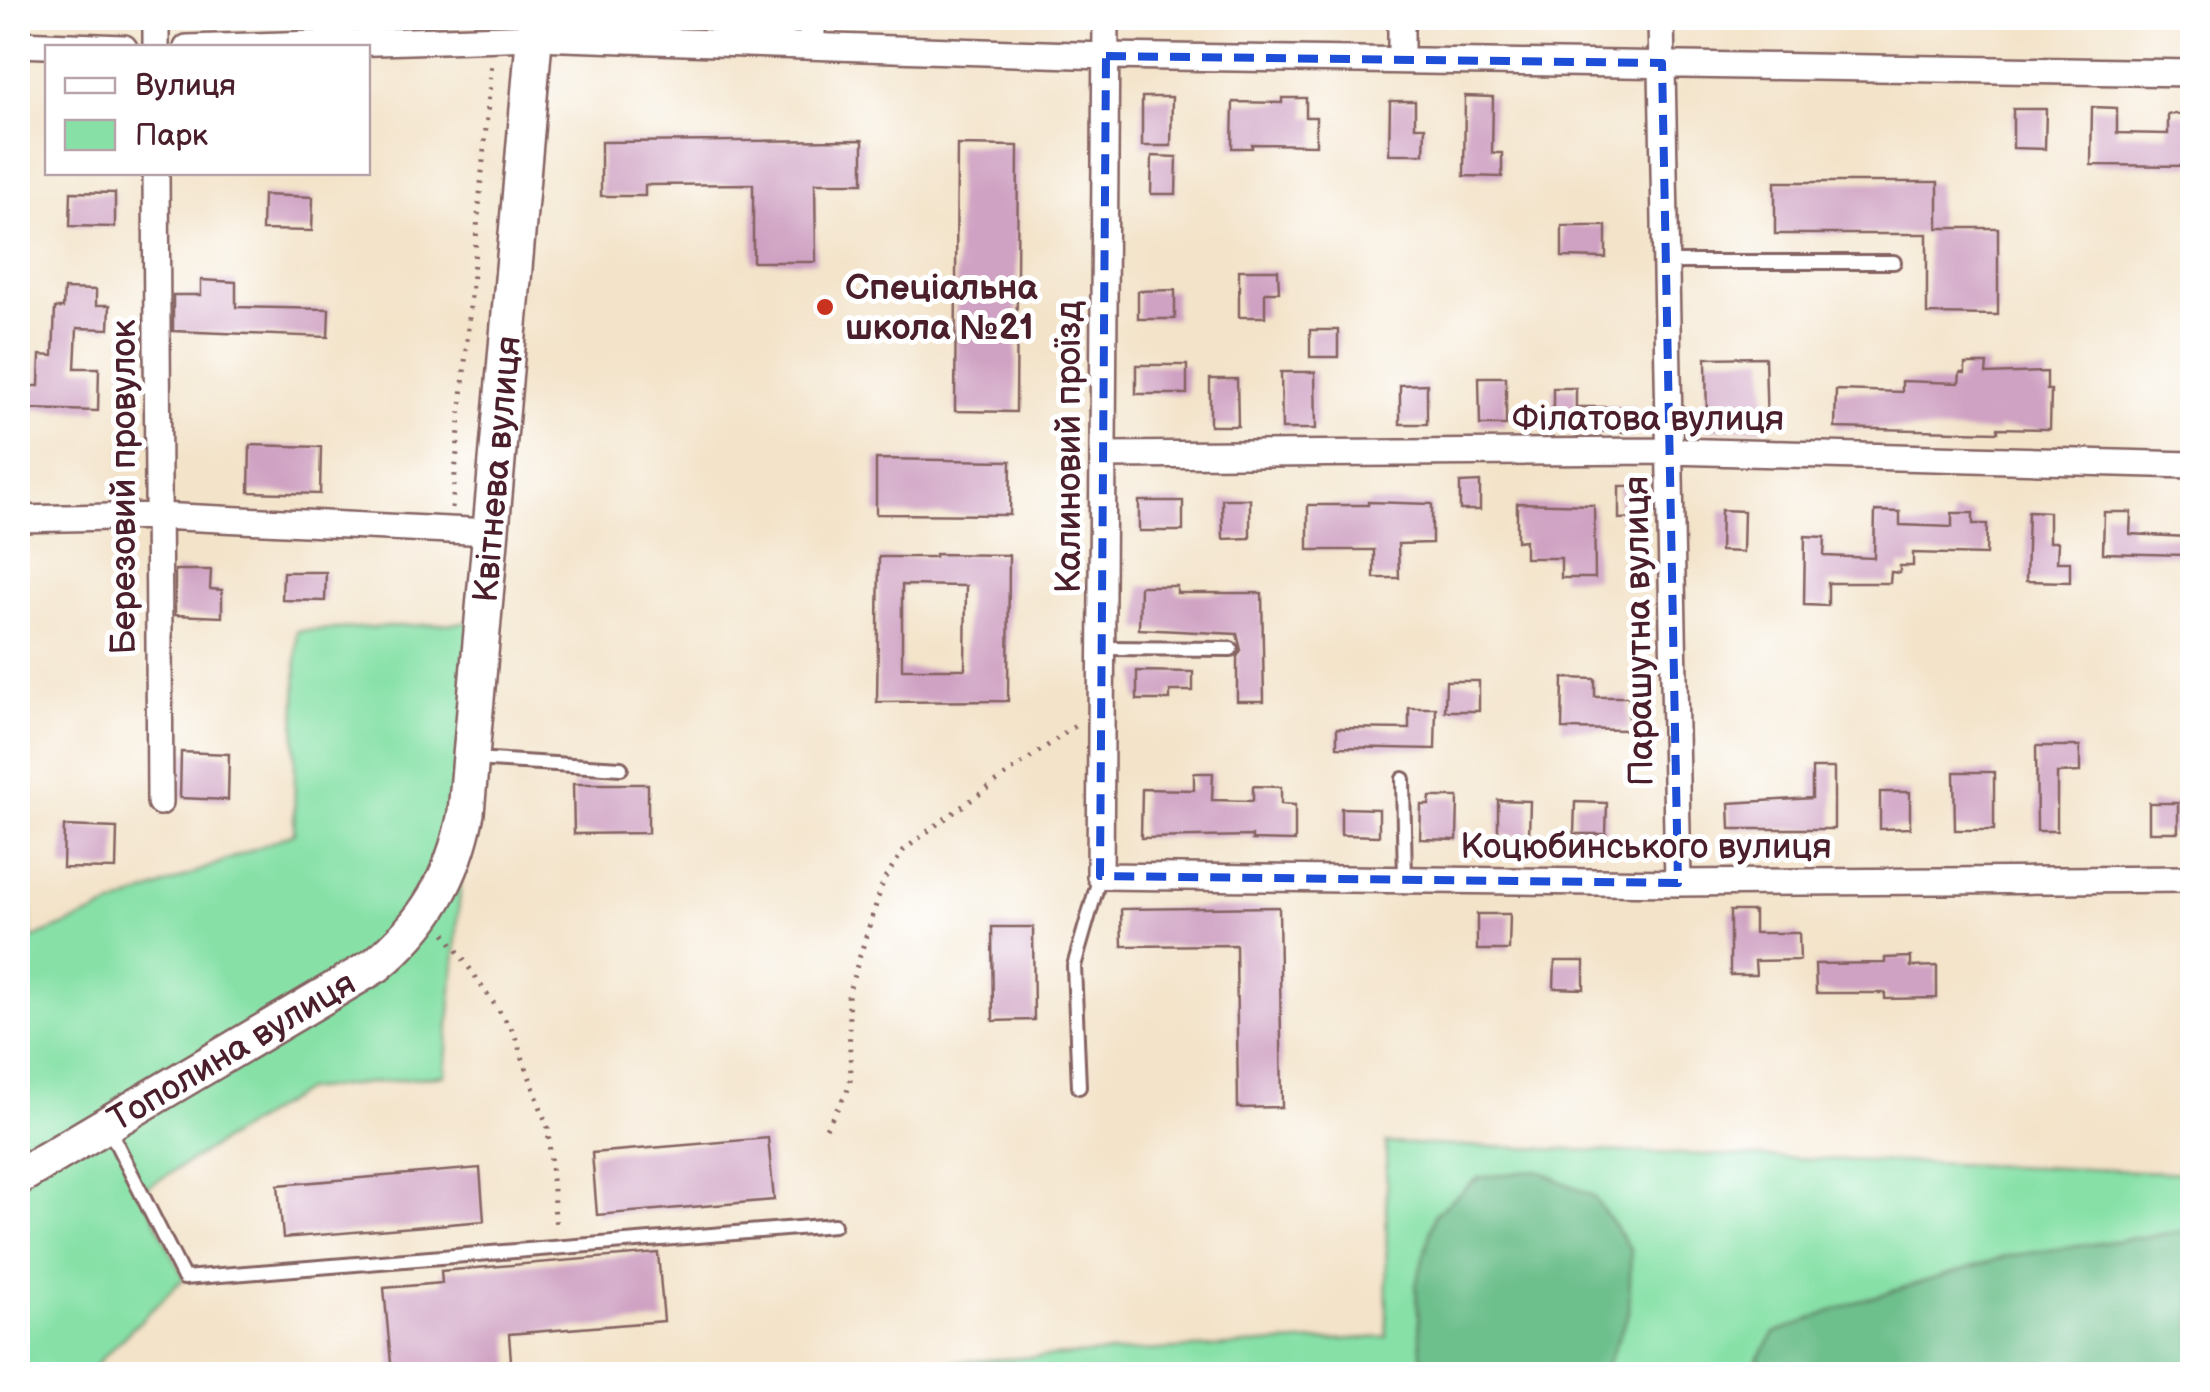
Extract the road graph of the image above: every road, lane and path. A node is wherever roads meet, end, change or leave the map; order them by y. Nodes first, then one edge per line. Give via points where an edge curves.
1 (156, 18) edge
2 (812, 18) edge
3 (1106, 18) edge
4 (1401, 18) edge
5 (1661, 18) edge
6 (535, 27) edge
7 (18, 44) edge
8 (45, 45) edge
9 (156, 45) edge
10 (237, 45) edge
11 (812, 46) junction
12 (1106, 56) junction
13 (1400, 60) junction
14 (1662, 64) junction
15 (2192, 73) edge
16 (490, 76) dead end
17 (156, 175) edge
18 (1666, 262) junction
19 (1894, 262) dead end
20 (1670, 451) junction
21 (1103, 455) junction
22 (2192, 464) edge
23 (158, 516) junction
24 (18, 519) edge
25 (450, 531) junction
26 (490, 532) junction
27 (1102, 648) junction
28 (1231, 648) dead end
29 (1101, 708) junction
30 (470, 759) junction
31 (621, 768) dead end
32 (1404, 779) dead end
33 (160, 802) dead end
34 (1100, 876) junction
35 (2192, 878) edge
36 (1406, 880) junction
37 (1678, 882) junction
38 (429, 910) junction
39 (1079, 1087) dead end
40 (106, 1125) junction
41 (826, 1128) dead end
42 (18, 1177) edge
43 (834, 1225) dead end
44 (558, 1248) junction

1 - 9 street
2 - 11 street
3 - 12 street, Калиновий проїзд
4 - 13 street
5 - 14 street, Парашутна вулиця
6 - 10 street
6 - 11 street
6 - 26 main road, Квітнева вулиця
7 - 8 street
11 - 12 street
12 - 13 street
12 - 21 street, Калиновий проїзд
13 - 14 street
14 - 15 street
14 - 18 street, Парашутна вулиця
16 - 25 path
17 - 23 street, Березовий провулок
18 - 19 lane
18 - 20 street, Парашутна вулиця
20 - 21 street, Філатова вулиця
20 - 22 street, Філатова вулиця
20 - 37 street, Парашутна вулиця
21 - 27 street, Калиновий проїзд
23 - 24 street
23 - 25 street
23 - 33 street, Березовий провулок
25 - 26 street
26 - 30 main road, Квітнева вулиця
27 - 28 lane
27 - 29 street, Калиновий проїзд
29 - 34 street, Калиновий проїзд
29 - 41 path via 904,850 884,879 848,994 851,1076
30 - 31 lane
30 - 38 main road, Квітнева вулиця via 461,838
32 - 36 lane
34 - 36 street, Коцюбинського вулиця
34 - 39 lane via 1074,966
35 - 37 street, Коцюбинського вулиця
36 - 37 street, Коцюбинського вулиця
38 - 40 main road, Тополина вулиця via 396,949 355,980
38 - 44 path via 513,1031 548,1128
40 - 42 main road, Тополина вулиця
40 - 44 lane via 184,1278
43 - 44 lane

